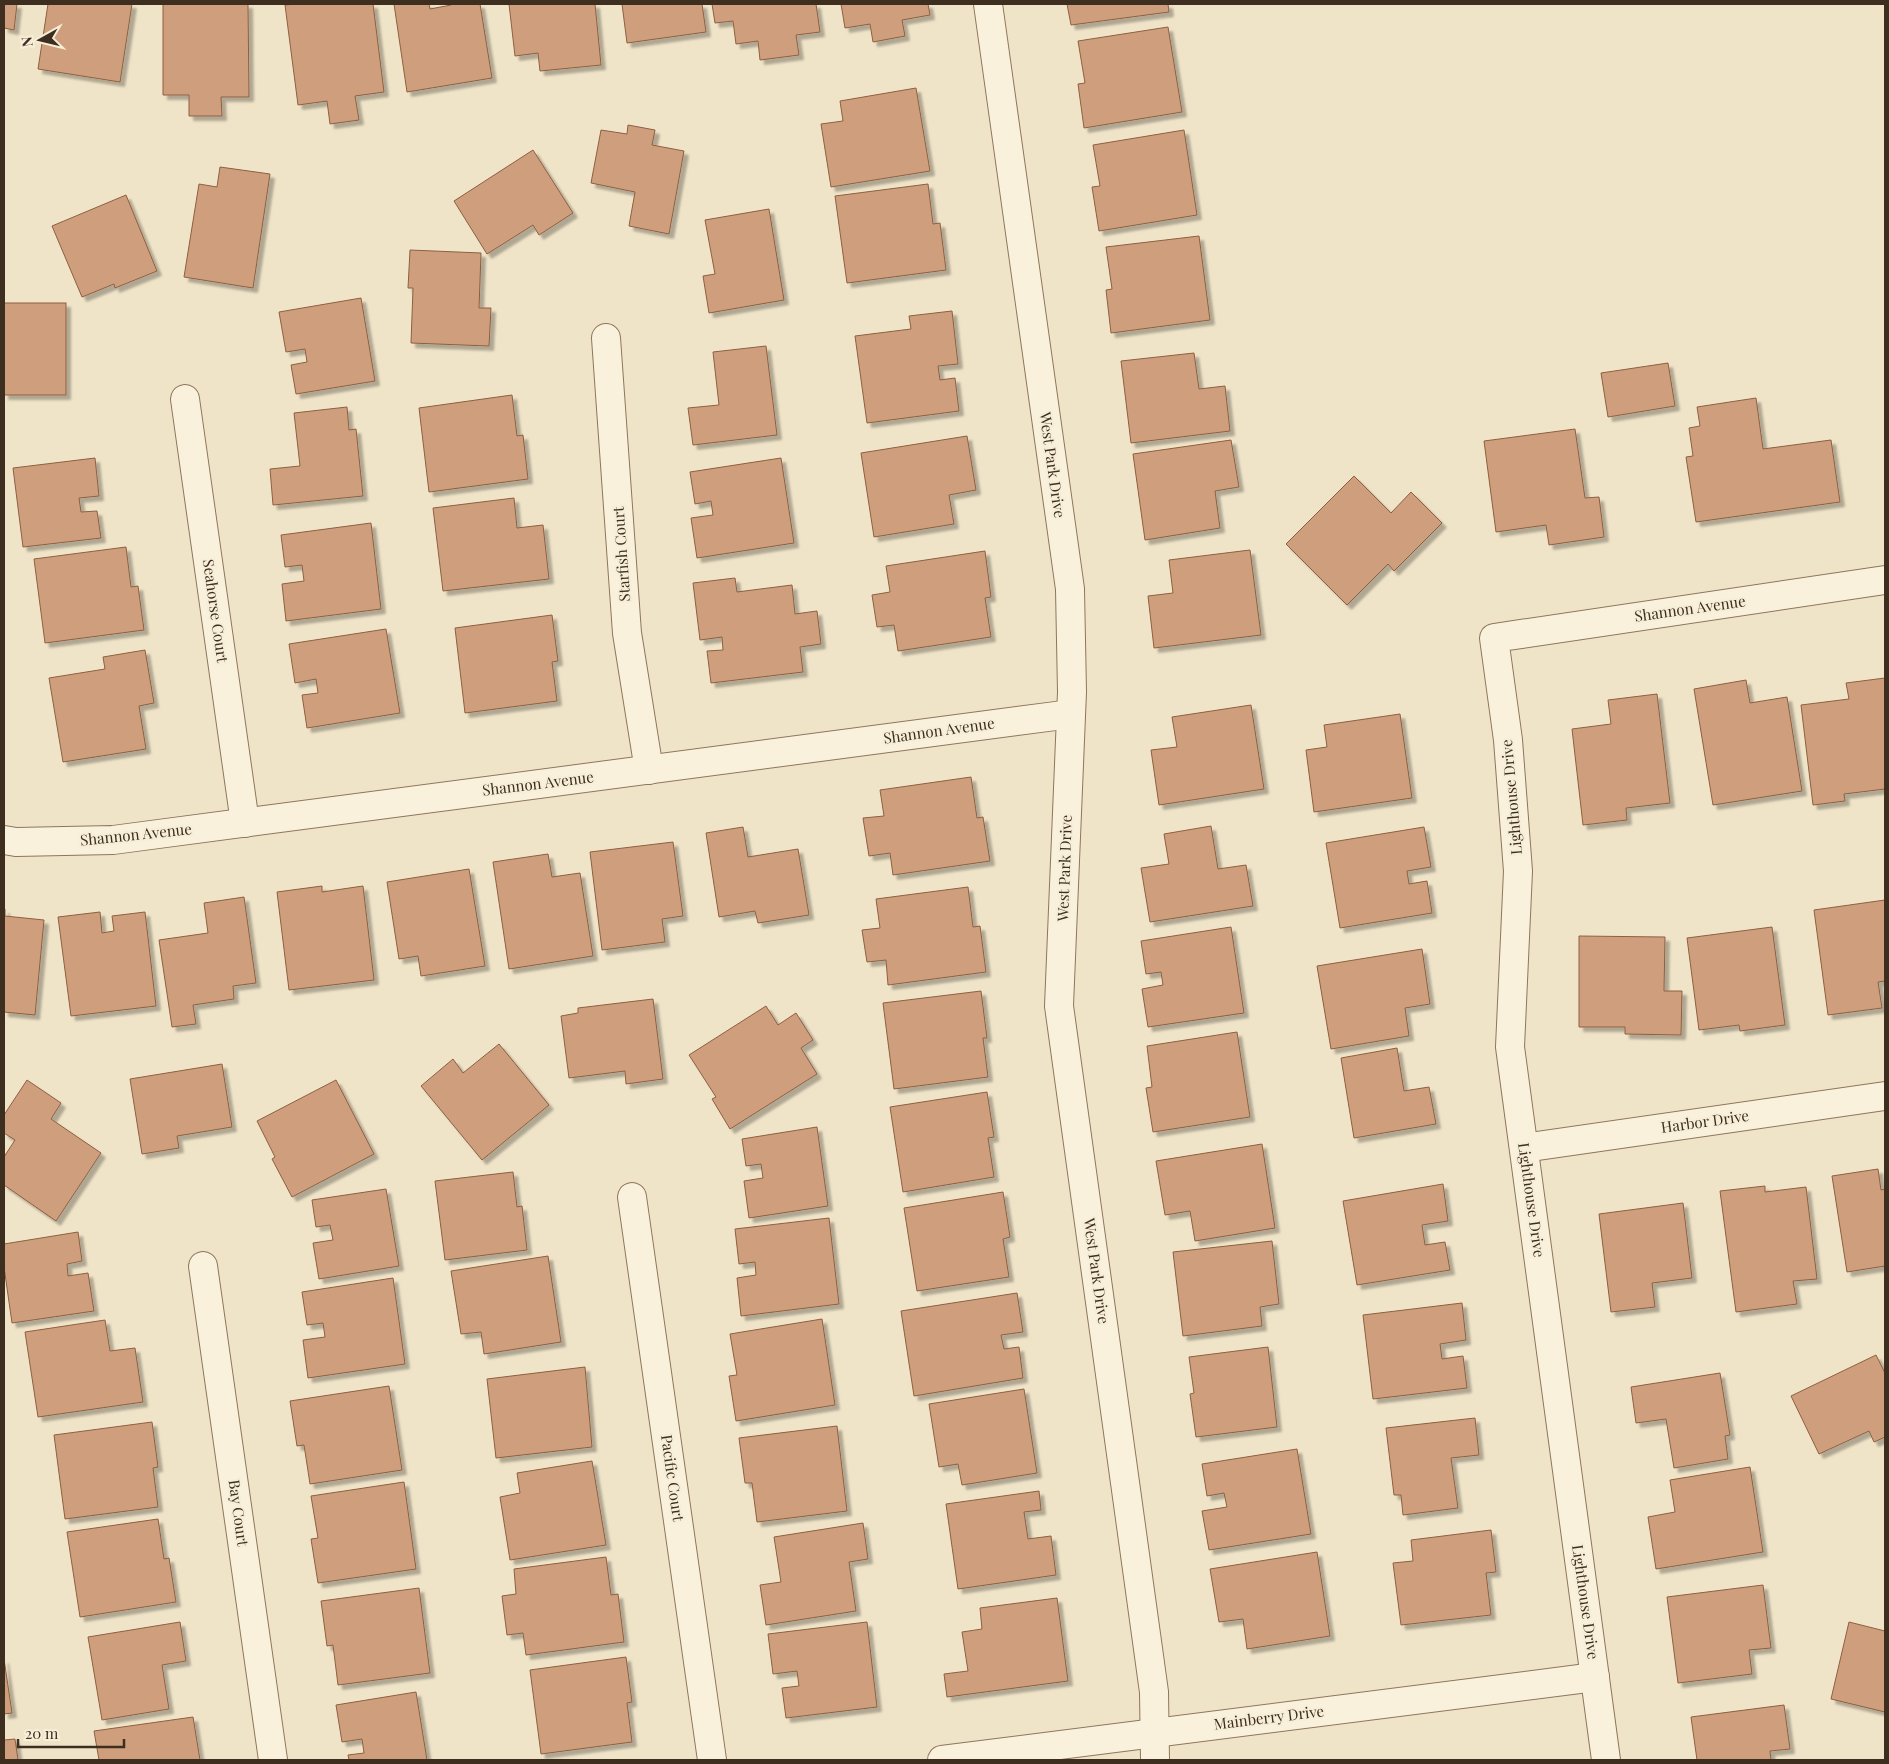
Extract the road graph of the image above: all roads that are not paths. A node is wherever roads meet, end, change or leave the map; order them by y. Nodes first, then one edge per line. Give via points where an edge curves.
1 (988, 4) edge
2 (606, 338) dead end
3 (185, 399) dead end
4 (1885, 580) edge
5 (1494, 638) joint
6 (1071, 714) junction
7 (649, 770) junction
8 (245, 823) junction
9 (4, 840) edge
10 (1885, 1096) edge
11 (1524, 1148) junction
12 (632, 1196) dead end
13 (203, 1266) dead end
14 (1595, 1676) junction
15 (1155, 1732) junction
16 (273, 1760) edge
17 (712, 1760) edge
18 (942, 1760) edge
19 (1155, 1760) edge
20 (1606, 1760) edge

1 - 6 street, West Park Drive via 1070,590
2 - 7 street, Starfish Court via 627,633
3 - 8 street, Seahorse Court
4 - 5 street, Shannon Avenue
5 - 11 street, Lighthouse Drive via 1508,740 1518,871 1510,1047
6 - 7 street, Shannon Avenue
6 - 15 street, West Park Drive via 1059,1006 1154,1692
7 - 8 street, Shannon Avenue
8 - 9 street, Shannon Avenue via 113,840
10 - 11 street, Harbor Drive
11 - 14 street, Lighthouse Drive
12 - 17 street, Pacific Court
13 - 16 street, Bay Court
14 - 15 street, Mainberry Drive
14 - 20 street, Lighthouse Drive
15 - 18 street, Mainberry Drive
15 - 19 street, West Park Drive

